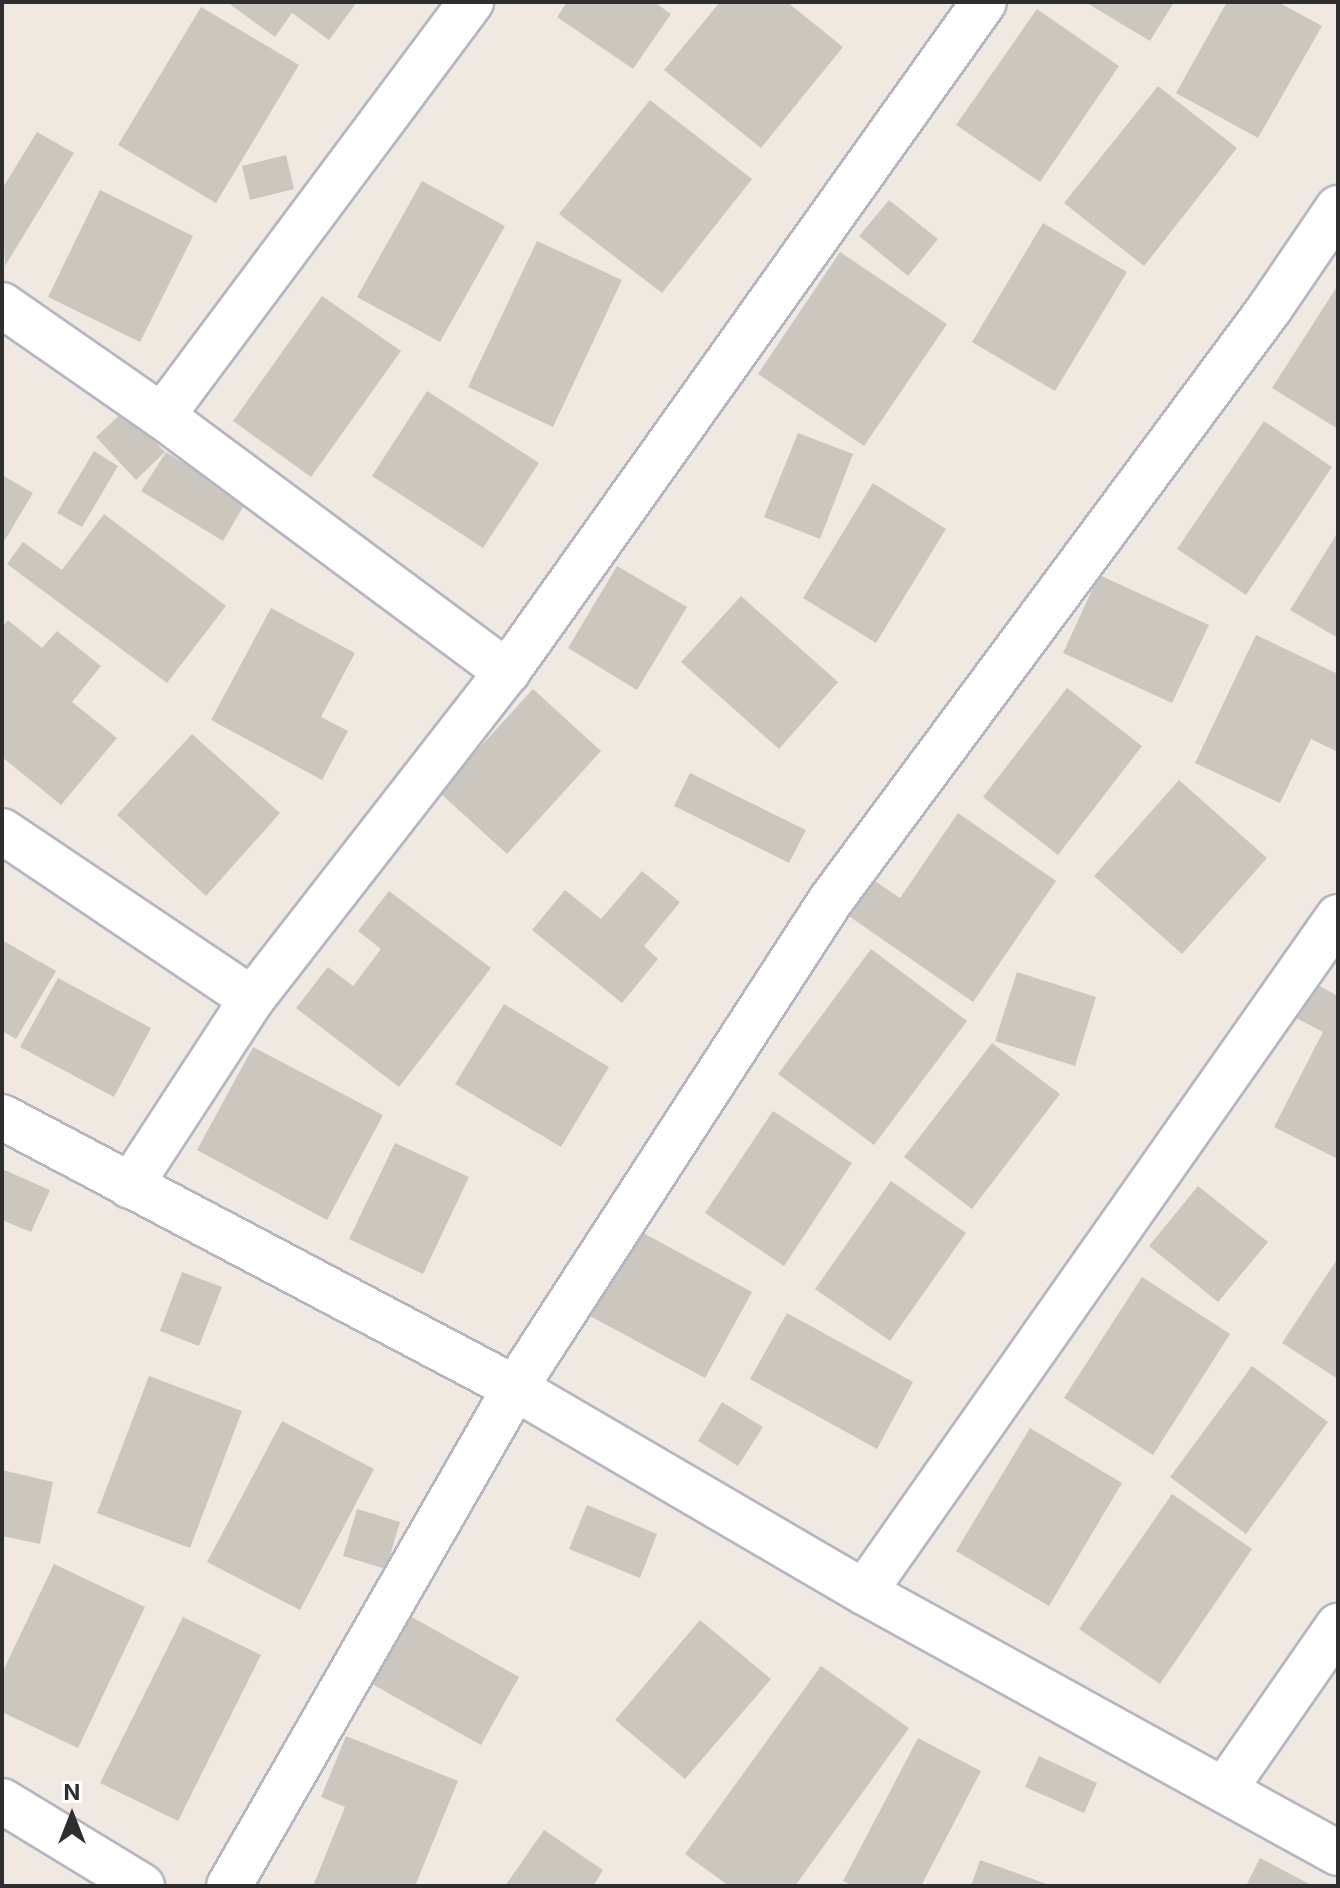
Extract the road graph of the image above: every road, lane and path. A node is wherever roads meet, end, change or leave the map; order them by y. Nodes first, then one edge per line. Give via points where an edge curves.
1 (471, 2) edge
2 (984, 2) edge
3 (1338, 208) edge
4 (2, 305) edge
5 (162, 416) junction
6 (507, 672) junction
7 (2, 831) edge
8 (1338, 917) edge
9 (252, 999) junction
10 (2, 1117) edge
11 (130, 1186) junction
12 (515, 1388) junction
13 (864, 1592) junction
14 (1338, 1626) edge
15 (1224, 1790) junction
16 (2, 1801) edge
17 (1338, 1853) edge
18 (142, 1886) edge
19 (229, 1886) edge

1 - 5 street
2 - 6 street
3 - 12 street via 1270,308 831,900
4 - 5 street
5 - 6 street
6 - 9 street
7 - 9 street
8 - 13 street
9 - 11 street
10 - 11 street
11 - 12 street
12 - 13 street
12 - 19 street
13 - 15 street
14 - 15 street
15 - 17 street
16 - 18 street

